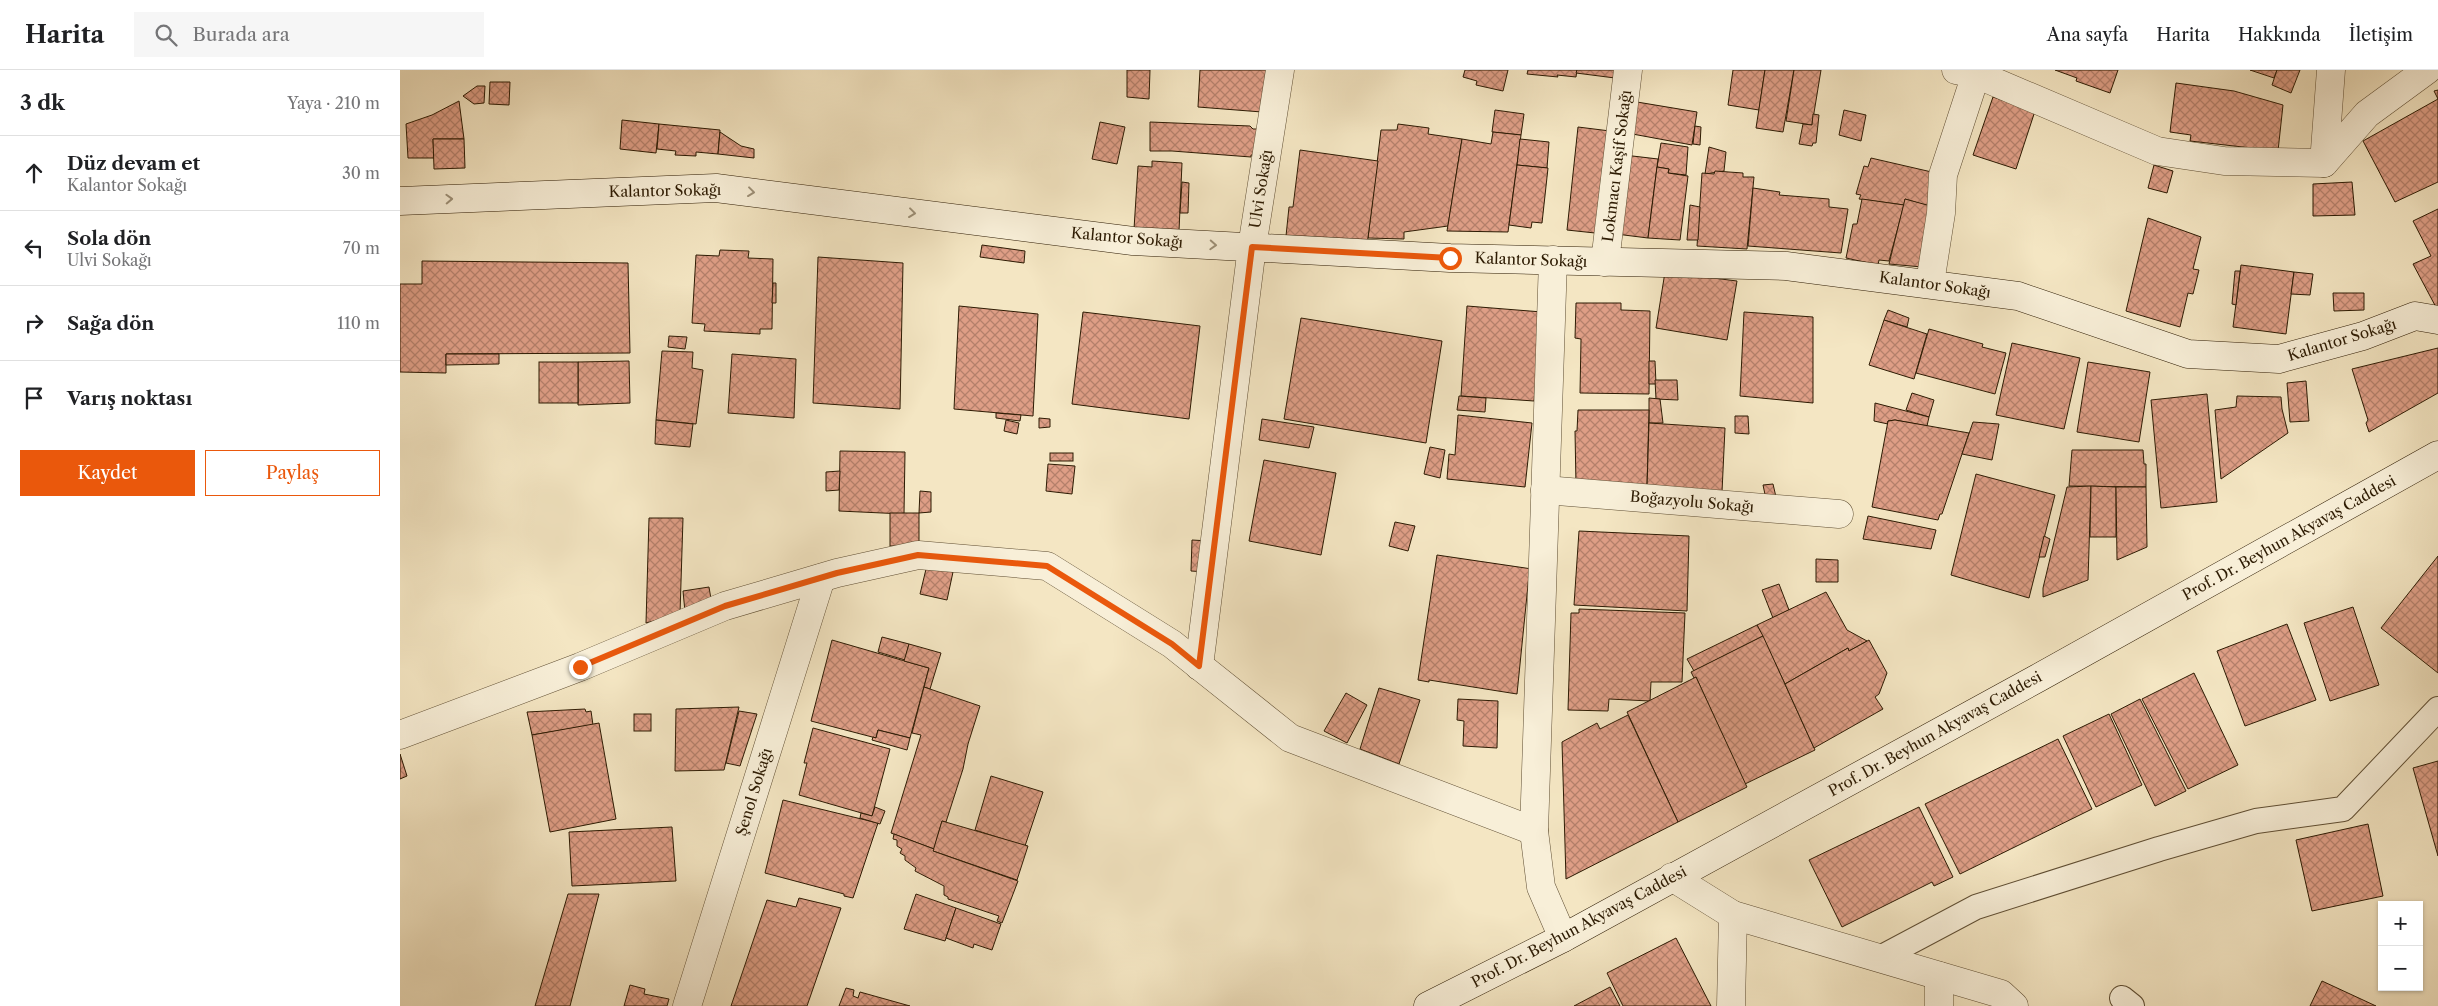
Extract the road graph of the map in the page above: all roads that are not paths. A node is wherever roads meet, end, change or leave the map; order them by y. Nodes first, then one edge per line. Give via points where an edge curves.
1 (1280, 70) edge
2 (1628, 70) edge
3 (2331, 70) edge
4 (2427, 70) edge
5 (1966, 72) edge
6 (2324, 163) junction
7 (400, 201) edge
8 (1252, 247) junction
9 (1553, 260) junction
10 (1605, 262) junction
11 (1930, 283) junction
12 (2438, 320) edge
13 (2438, 455) edge
14 (1545, 490) junction
15 (1839, 514) dead end
16 (821, 578) junction
17 (1199, 666) junction
18 (2438, 709) edge
19 (400, 735) edge
20 (1534, 831) junction
21 (1672, 877) junction
22 (1734, 915) junction
23 (1563, 938) junction
24 (1880, 958) junction
25 (1939, 976) junction
26 (687, 1006) edge
27 (1428, 1006) edge
28 (1730, 1006) edge
29 (1939, 1006) edge
30 (2014, 1006) edge

1 - 8 street, Ulvi Sokağı
2 - 10 street, Lokmacı Kaşif Sokağı
3 - 6 street
4 - 6 street via 2367,114
5 - 6 street via 2157,151 2224,161
5 - 11 street via 1943,175 1941,213
7 -> 8 street, Kalantor Sokağı via 716,188 1133,241
8 - 9 street, Kalantor Sokağı
8 - 17 street, Ulvi Sokağı
9 - 10 street, Kalantor Sokağı
9 - 14 street
10 - 11 street, Kalantor Sokağı via 1786,266
11 - 12 street, Kalantor Sokağı via 2018,296 2188,354 2279,359 2363,336 2416,316
13 - 21 street, Prof. Dr. Beyhun Akyavaş Caddesi
14 - 15 street, Boğazyolu Sokağı
14 - 20 street
16 - 17 street via 918,555 1047,566 1172,644
16 - 19 street via 725,606 580,667
16 - 26 street, Şenol Sokağı
17 - 20 street via 1290,738
18 - 24 lane via 2343,809 2256,821 1976,907
20 - 23 street via 1541,887
21 - 22 street
21 - 23 street, Prof. Dr. Beyhun Akyavaş Caddesi
22 - 24 street
22 - 28 street
23 - 27 street, Prof. Dr. Beyhun Akyavaş Caddesi
24 - 25 street
25 - 29 street
25 - 30 street via 2001,994

